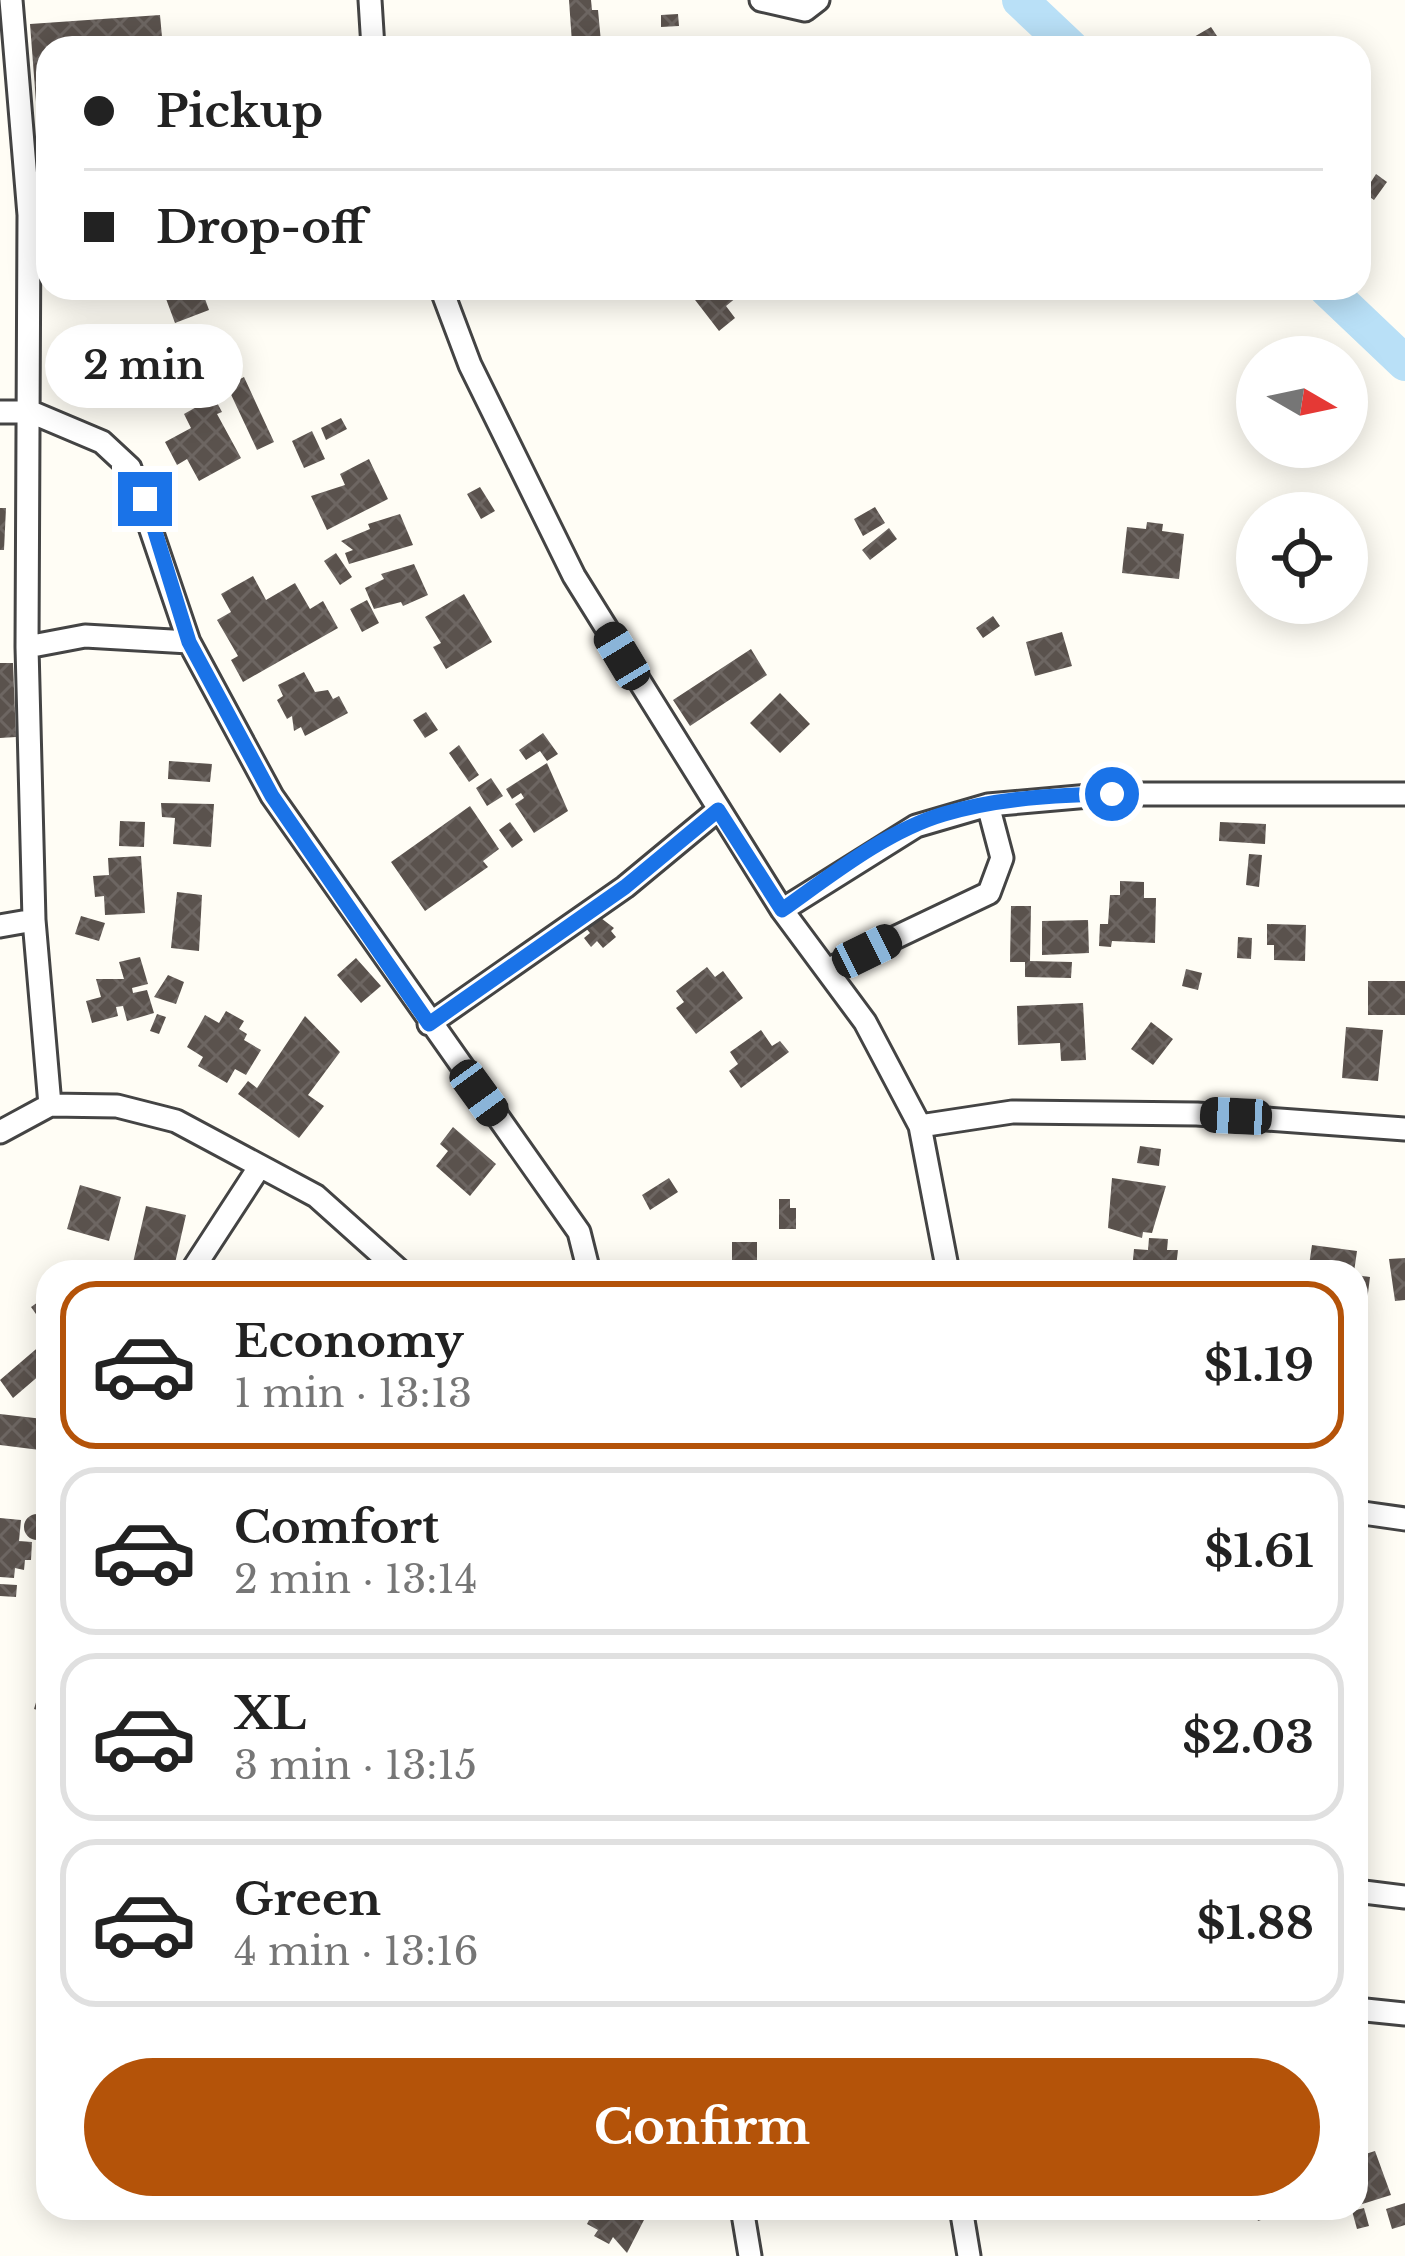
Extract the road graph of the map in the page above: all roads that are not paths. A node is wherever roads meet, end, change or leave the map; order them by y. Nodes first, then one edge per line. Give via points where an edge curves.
1 (11, 0) edge
2 (370, 0) edge
3 (761, 0) edge
4 (818, 0) edge
5 (372, 36) edge
6 (36, 192) edge
7 (36, 289) edge
8 (446, 300) edge
9 (0, 412) edge
10 (31, 412) junction
11 (189, 642) junction
12 (27, 647) junction
13 (1405, 794) edge
14 (988, 805) junction
15 (718, 810) junction
16 (782, 910) junction
17 (34, 920) junction
18 (0, 926) edge
19 (827, 970) junction
20 (429, 1024) junction
21 (50, 1105) junction
22 (920, 1126) junction
23 (1405, 1129) edge
24 (0, 1132) edge
25 (260, 1166) junction
26 (199, 1260) edge
27 (388, 1260) edge
28 (586, 1260) edge
29 (946, 1260) edge
30 (1368, 1514) edge
31 (1405, 1519) edge
32 (1368, 1893) edge
33 (1405, 1897) edge
34 (1368, 2010) edge
35 (1405, 2014) edge
36 (744, 2220) edge
37 (963, 2220) edge
38 (750, 2256) edge
39 (969, 2256) edge

1 - 6 street
2 - 5 street
3 - 4 street via 805,10
7 - 10 street
8 - 15 street via 544,521
9 - 10 street
10 - 11 street via 102,442 130,469
10 - 12 street
11 - 12 street via 85,636
11 - 20 street via 272,796
12 - 17 street
13 - 14 street via 1112,794
14 - 16 street via 916,826
14 - 19 street via 1002,858 989,892
15 - 16 street
15 - 20 street via 625,887
16 - 19 street
17 - 18 street
17 - 21 street
19 - 22 street via 865,1022
20 - 28 street via 580,1232
21 - 24 street
21 - 25 street via 117,1106 176,1121
22 - 23 street via 1012,1112
22 - 29 street
25 - 26 street
25 - 27 street via 316,1196
30 - 31 street
32 - 33 street
34 - 35 street
36 - 38 street
37 - 39 street

